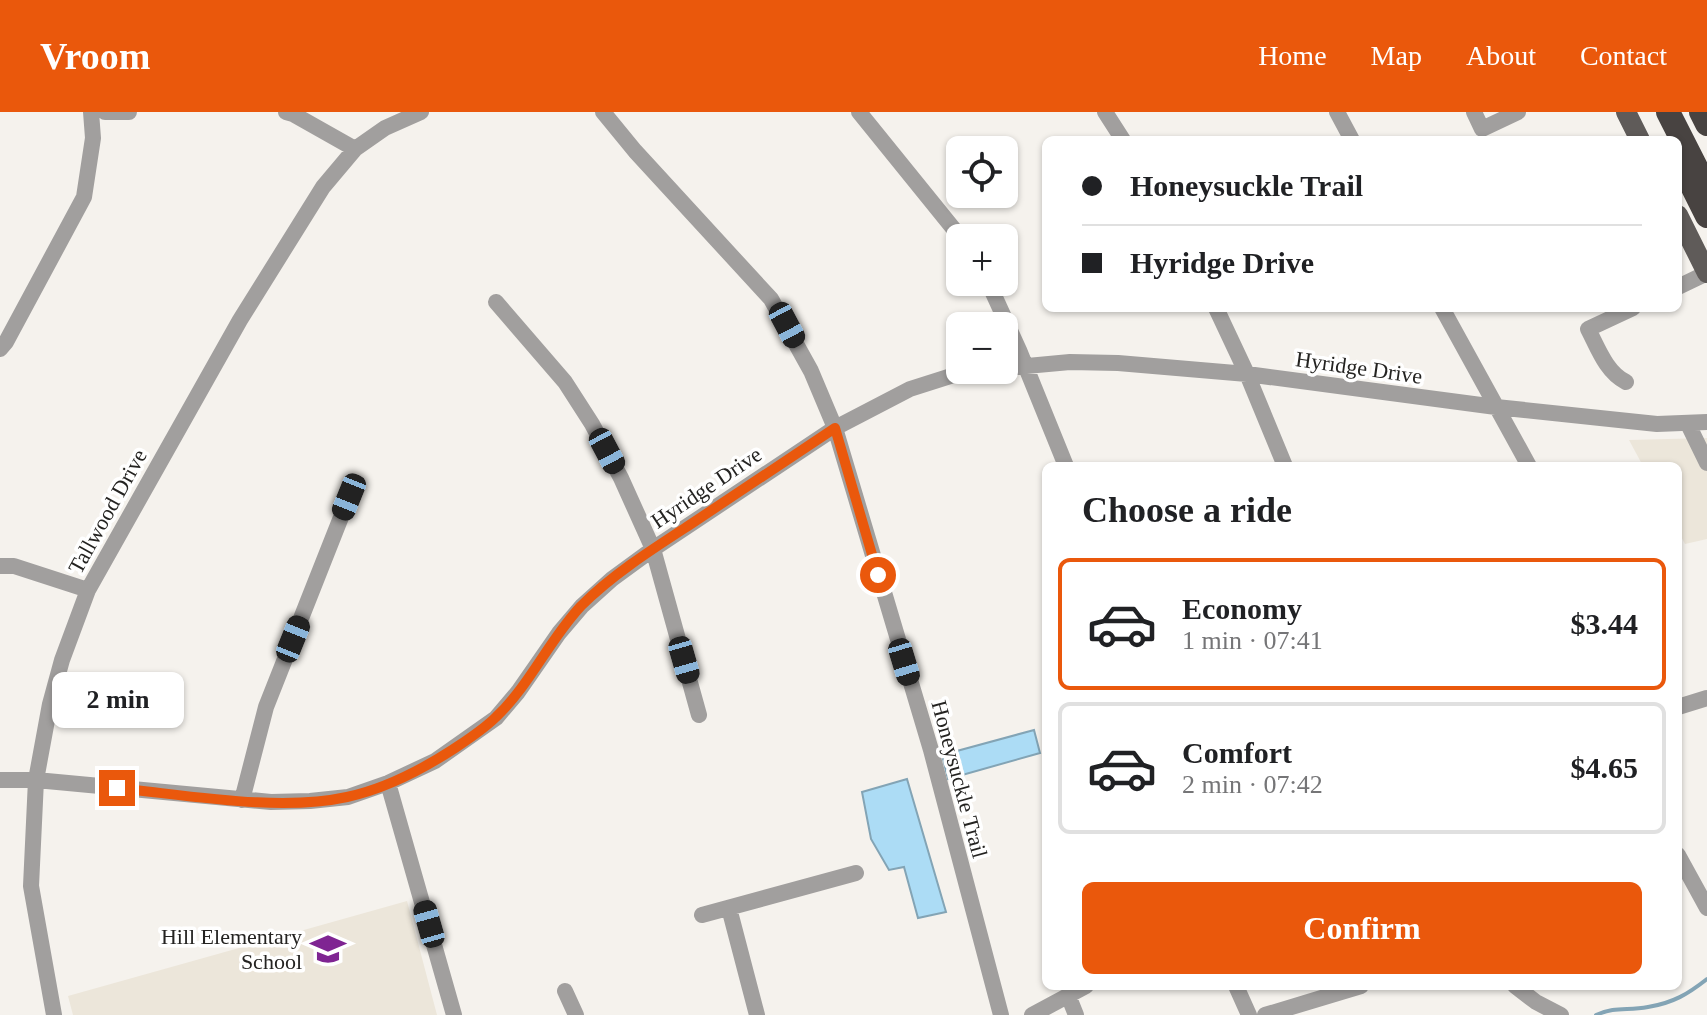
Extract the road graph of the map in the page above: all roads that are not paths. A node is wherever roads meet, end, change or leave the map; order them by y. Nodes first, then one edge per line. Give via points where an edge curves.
1 (91, 112) edge
2 (105, 112) edge
3 (129, 112) edge
4 (286, 112) edge
5 (421, 112) edge
6 (603, 112) edge
7 (859, 112) edge
8 (1105, 112) edge
9 (1337, 112) edge
10 (1474, 112) edge
11 (1518, 112) edge
12 (1626, 112) edge
13 (1657, 112) edge
14 (1668, 112) edge
15 (1687, 112) edge
16 (1701, 112) edge
17 (1707, 124) edge
18 (1120, 136) edge
19 (1350, 136) edge
20 (1638, 136) edge
21 (1669, 136) edge
22 (1680, 136) edge
23 (1682, 140) edge
24 (355, 149) junction
25 (1682, 155) edge
26 (1707, 155) edge
27 (1682, 167) edge
28 (1707, 183) edge
29 (1707, 204) edge
30 (1707, 216) edge
31 (1682, 223) edge
32 (950, 224) edge
33 (1707, 273) edge
34 (1682, 285) edge
35 (994, 296) edge
36 (496, 302) dead end
37 (1218, 312) edge
38 (1444, 312) edge
39 (1624, 312) edge
40 (0, 349) edge
41 (1025, 366) junction
42 (1018, 367) edge
43 (1247, 374) junction
44 (946, 378) edge
45 (1626, 382) dead end
46 (1496, 407) junction
47 (1707, 422) edge
48 (1688, 424) junction
49 (835, 428) junction
50 (1064, 462) edge
51 (1283, 462) edge
52 (1527, 462) edge
53 (1707, 463) edge
54 (349, 497) dead end
55 (653, 549) junction
56 (0, 566) edge
57 (88, 590) junction
58 (1707, 698) edge
59 (1682, 708) edge
60 (699, 715) dead end
61 (0, 780) edge
62 (36, 780) junction
63 (388, 783) junction
64 (242, 800) junction
65 (1682, 866) edge
66 (856, 873) dead end
67 (729, 908) junction
68 (1707, 908) edge
69 (702, 915) dead end
70 (1078, 990) edge
71 (1238, 990) edge
72 (1348, 990) edge
73 (1520, 990) edge
74 (565, 991) dead end
75 (1068, 995) junction
76 (54, 1015) edge
77 (454, 1015) edge
78 (576, 1015) edge
79 (757, 1015) edge
80 (1001, 1015) edge
81 (1032, 1015) edge
82 (1076, 1015) edge
83 (1249, 1015) edge
84 (1265, 1015) edge
85 (1561, 1015) edge

1 - 40 street via 93,138 84,197
2 - 3 street
4 - 24 street
5 - 24 street, Tallwood Drive
6 - 49 street, Honeysuckle Trail via 771,299
7 - 32 street
8 - 18 street
9 - 19 street
10 - 11 street via 1482,129
12 - 20 main road
13 - 21 highway
14 - 22 highway
15 - 26 highway
16 - 17 highway
23 - 28 highway
24 - 57 street, Tallwood Drive via 323,187 240,320
25 - 29 highway
27 - 30 highway
31 - 33 main road
33 - 34 street
35 - 41 street
36 - 55 street via 565,382 592,424
37 - 43 street
38 - 46 street
39 - 45 street via 1588,329 1605,363
41 - 42 street, Hyridge Drive
41 - 43 street, Hyridge Drive via 1118,363
41 - 50 street
43 - 46 street, Hyridge Drive
43 - 51 street
44 - 49 street, Hyridge Drive via 910,389
46 - 48 street, Hyridge Drive
46 - 52 street
47 - 48 street, Hyridge Drive
48 - 53 street
49 - 55 street, Hyridge Drive
49 - 80 street, Honeysuckle Trail via 931,750
54 - 64 street via 266,707
55 - 60 street
55 - 63 street, Hyridge Drive via 582,606 496,718 435,761
56 - 57 street
57 - 62 street, Tallwood Drive via 62,660
58 - 59 street
61 - 62 street, Hyridge Drive
62 - 64 street, Hyridge Drive
62 - 76 street, Tallwood Drive via 31,886
63 - 64 street, Hyridge Drive via 348,797
63 - 77 street
65 - 68 street
66 - 67 street
67 - 69 street
67 - 79 street
70 - 75 street
71 - 83 street
72 - 84 street
73 - 85 street
74 - 78 street
75 - 81 street
75 - 82 street

